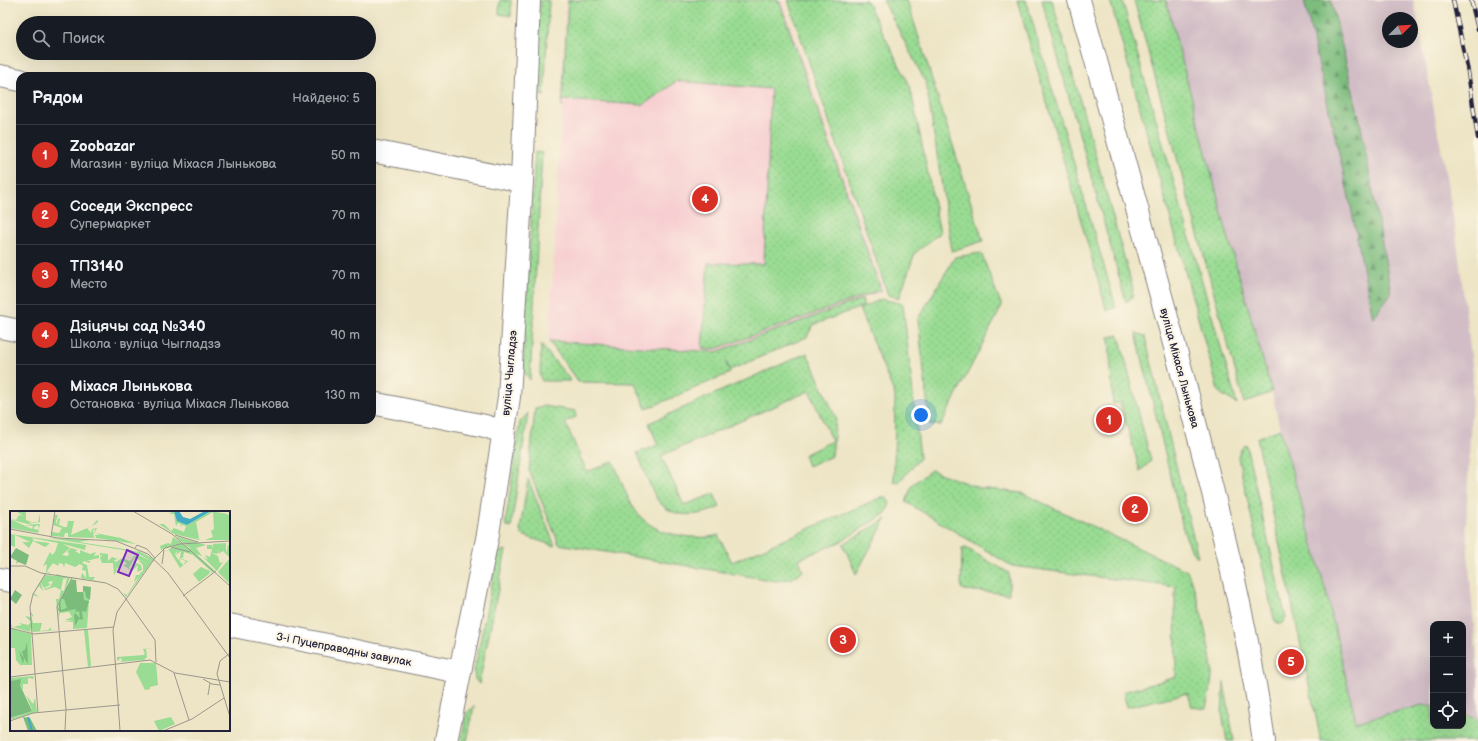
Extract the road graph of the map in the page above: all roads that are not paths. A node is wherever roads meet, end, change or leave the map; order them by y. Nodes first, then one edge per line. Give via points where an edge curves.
1 (529, 0) edge
2 (1079, 0) edge
3 (0, 76) edge
4 (16, 79) edge
5 (376, 152) edge
6 (522, 181) junction
7 (0, 327) edge
8 (16, 330) edge
9 (376, 404) edge
10 (503, 432) junction
11 (0, 579) edge
12 (10, 581) edge
13 (230, 625) edge
14 (459, 672) junction
15 (446, 741) edge
16 (1264, 741) edge

1 - 6 street, вуліца Чыгладзэ
2 - 16 street, вуліца Міхася Лынькова via 1200,441 1253,669
3 - 4 street
5 - 6 street
6 - 10 street, вуліца Чыгладзэ via 509,397
7 - 8 street
9 - 10 street
10 - 14 street, вуліца Чыгладзэ via 488,534
11 - 12 street
13 - 14 street, 3-і Пуцеправодны завулак
14 - 15 street, вуліца Чыгладзэ

